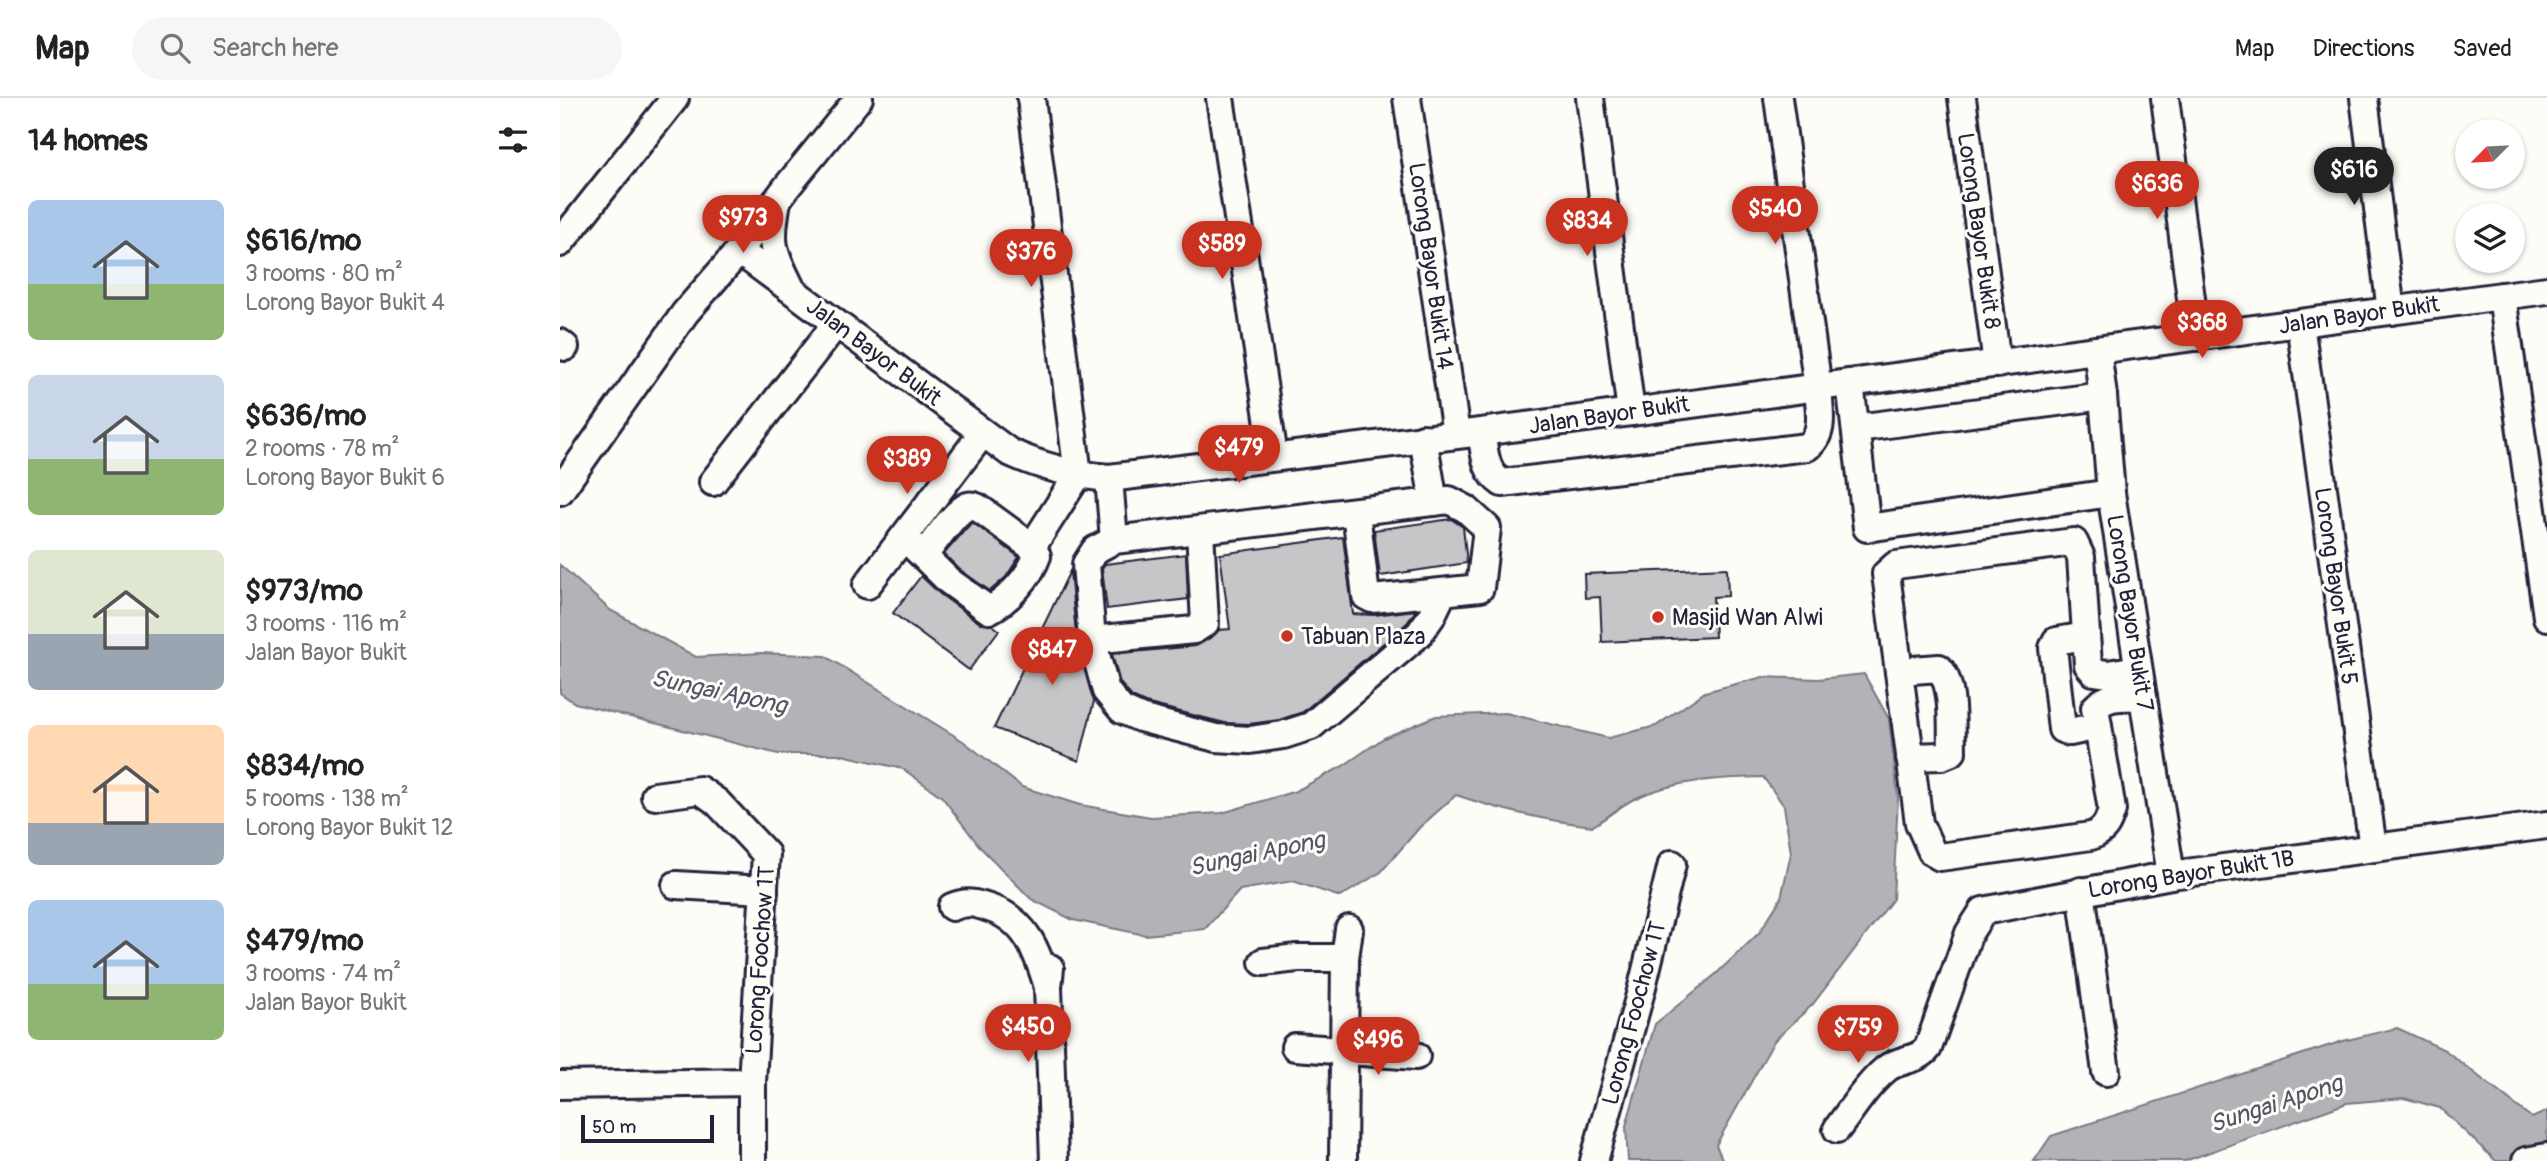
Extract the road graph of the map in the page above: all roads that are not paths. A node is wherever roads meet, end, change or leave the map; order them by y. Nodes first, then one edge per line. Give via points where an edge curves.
1 (675, 98) edge
2 (859, 98) edge
3 (1031, 98) edge
4 (1220, 98) edge
5 (1407, 98) edge
6 (1590, 98) edge
7 (1778, 98) edge
8 (1962, 98) edge
9 (2165, 98) edge
10 (2364, 98) edge
11 (781, 194) junction
12 (560, 243) edge
13 (739, 251) junction
14 (793, 290) junction
15 (2547, 290) edge
16 (2502, 296) junction
17 (689, 307) junction
18 (2391, 311) junction
19 (2300, 323) junction
20 (836, 324) junction
21 (2196, 337) junction
22 (2097, 350) junction
23 (1997, 364) junction
24 (1850, 383) junction
25 (1818, 388) junction
26 (2103, 396) junction
27 (1631, 412) junction
28 (1857, 428) junction
29 (1468, 433) junction
30 (982, 434) junction
31 (1423, 438) junction
32 (1274, 457) junction
33 (1078, 475) junction
34 (1109, 478) junction
35 (713, 482) dead end
36 (560, 491) edge
37 (2111, 493) junction
38 (1434, 502) junction
39 (1356, 512) junction
40 (1200, 530) junction
41 (1114, 540) junction
42 (915, 546) junction
43 (1032, 547) junction
44 (867, 586) dead end
45 (1443, 592) junction
46 (2547, 617) edge
47 (2087, 636) junction
48 (1092, 640) junction
49 (2088, 665) junction
50 (2138, 669) junction
51 (1899, 671) junction
52 (2143, 697) junction
53 (2096, 717) junction
54 (1910, 757) junction
55 (656, 796) dead end
56 (2547, 825) edge
57 (2372, 848) junction
58 (1672, 864) dead end
59 (2171, 875) junction
60 (676, 885) dead end
61 (764, 890) junction
62 (2081, 891) junction
63 (952, 907) dead end
64 (1349, 929) dead end
65 (1345, 958) junction
66 (1263, 962) dead end
67 (1295, 1047) dead end
68 (1344, 1051) junction
69 (1416, 1056) dead end
70 (2106, 1072) dead end
71 (752, 1082) junction
72 (560, 1085) edge
73 (1837, 1129) dead end
74 (2547, 1157) edge
75 (752, 1161) edge
76 (1054, 1161) edge
77 (1343, 1161) edge
78 (1594, 1161) edge
79 (2526, 1161) edge

1 - 12 street
2 - 11 street
3 - 33 street
4 - 32 street
5 - 29 street, Lorong Bayor Bukit 14
6 - 27 street
7 - 25 street
8 - 23 street, Lorong Bayor Bukit 8
9 - 21 street
10 - 18 street
11 - 13 street
11 - 14 street via 772,246
11 - 17 street via 761,195 696,274 684,293
13 - 14 street, Jalan Bayor Bukit
13 - 17 street
14 - 17 street via 762,276 736,278
14 - 20 street, Jalan Bayor Bukit
15 - 16 street, Jalan Bayor Bukit
16 - 18 street, Jalan Bayor Bukit
16 - 46 street
17 - 36 street
18 - 19 street, Jalan Bayor Bukit
19 - 21 street, Jalan Bayor Bukit
19 - 57 street, Lorong Bayor Bukit 5
20 - 30 street, Jalan Bayor Bukit
20 - 35 street
21 - 22 street, Jalan Bayor Bukit
22 - 23 street, Jalan Bayor Bukit
22 - 26 street, Lorong Bayor Bukit 7
23 - 24 street, Jalan Bayor Bukit
24 - 25 street, Jalan Bayor Bukit
24 - 28 street
25 - 27 street, Jalan Bayor Bukit
25 - 29 street, Lorong Bayor Bukit 14 via 1820,432 1807,447 1502,483 1493,477
26 - 28 street
26 - 37 street, Lorong Bayor Bukit 7
27 - 29 street, Jalan Bayor Bukit
28 - 37 street via 1867,528
29 - 31 street, Jalan Bayor Bukit
30 - 33 street, Jalan Bayor Bukit via 1039,466
30 - 42 street
31 - 32 street, Jalan Bayor Bukit
31 - 38 street
32 - 34 street, Jalan Bayor Bukit
33 - 34 street, Jalan Bayor Bukit
33 - 43 street
34 - 41 street
37 - 50 street, Lorong Bayor Bukit 7
38 - 39 street
38 - 45 street via 1449,500 1487,528 1480,588
39 - 40 street
39 - 45 street via 1366,596
40 - 41 street
40 - 48 street via 1205,623 1194,630
41 - 48 street via 1095,550 1086,564
42 - 43 street via 968,506 976,506
42 - 43 street via 949,581 989,610 1017,588 1034,564 1037,556
42 - 44 street
45 - 48 street via 1419,635 1311,726 1283,736 1216,738 1122,710 1106,691
47 - 49 street
47 - 51 street via 2081,556 2074,542 1896,565 1886,574
47 - 53 street via 2056,642 2053,648 2062,729 2070,732
49 - 50 street via 2094,672 2108,674
49 - 53 street
50 - 52 street, Lorong Bayor Bukit 7
51 - 54 street
51 - 54 street via 1938,668 1949,689 1952,752
52 - 53 street via 2110,697 2102,701
52 - 59 street, Lorong Bayor Bukit 7
53 - 54 street via 2112,810 2101,832 2091,836 1940,857 1932,852 1919,823
55 - 61 street, Lorong Foochow 1T via 700,790 717,802 766,854
56 - 57 street, Lorong Bayor Bukit 1B
57 - 59 street, Lorong Bayor Bukit 1B
58 - 78 street, Lorong Foochow 1T
59 - 62 street, Lorong Bayor Bukit 1B
60 - 61 street
61 - 71 street, Lorong Foochow 1T
62 - 70 street
62 - 73 street, Lorong Bayor Bukit 1B via 1983,911 1969,933 1928,1048 1923,1055 1885,1070
63 - 76 street via 964,902 979,905 1011,919 1023,929 1049,978
64 - 65 street
65 - 66 street
65 - 68 street
67 - 68 street
68 - 69 street
68 - 77 street
71 - 72 street
71 - 75 street, Lorong Foochow 1T
74 - 79 street

